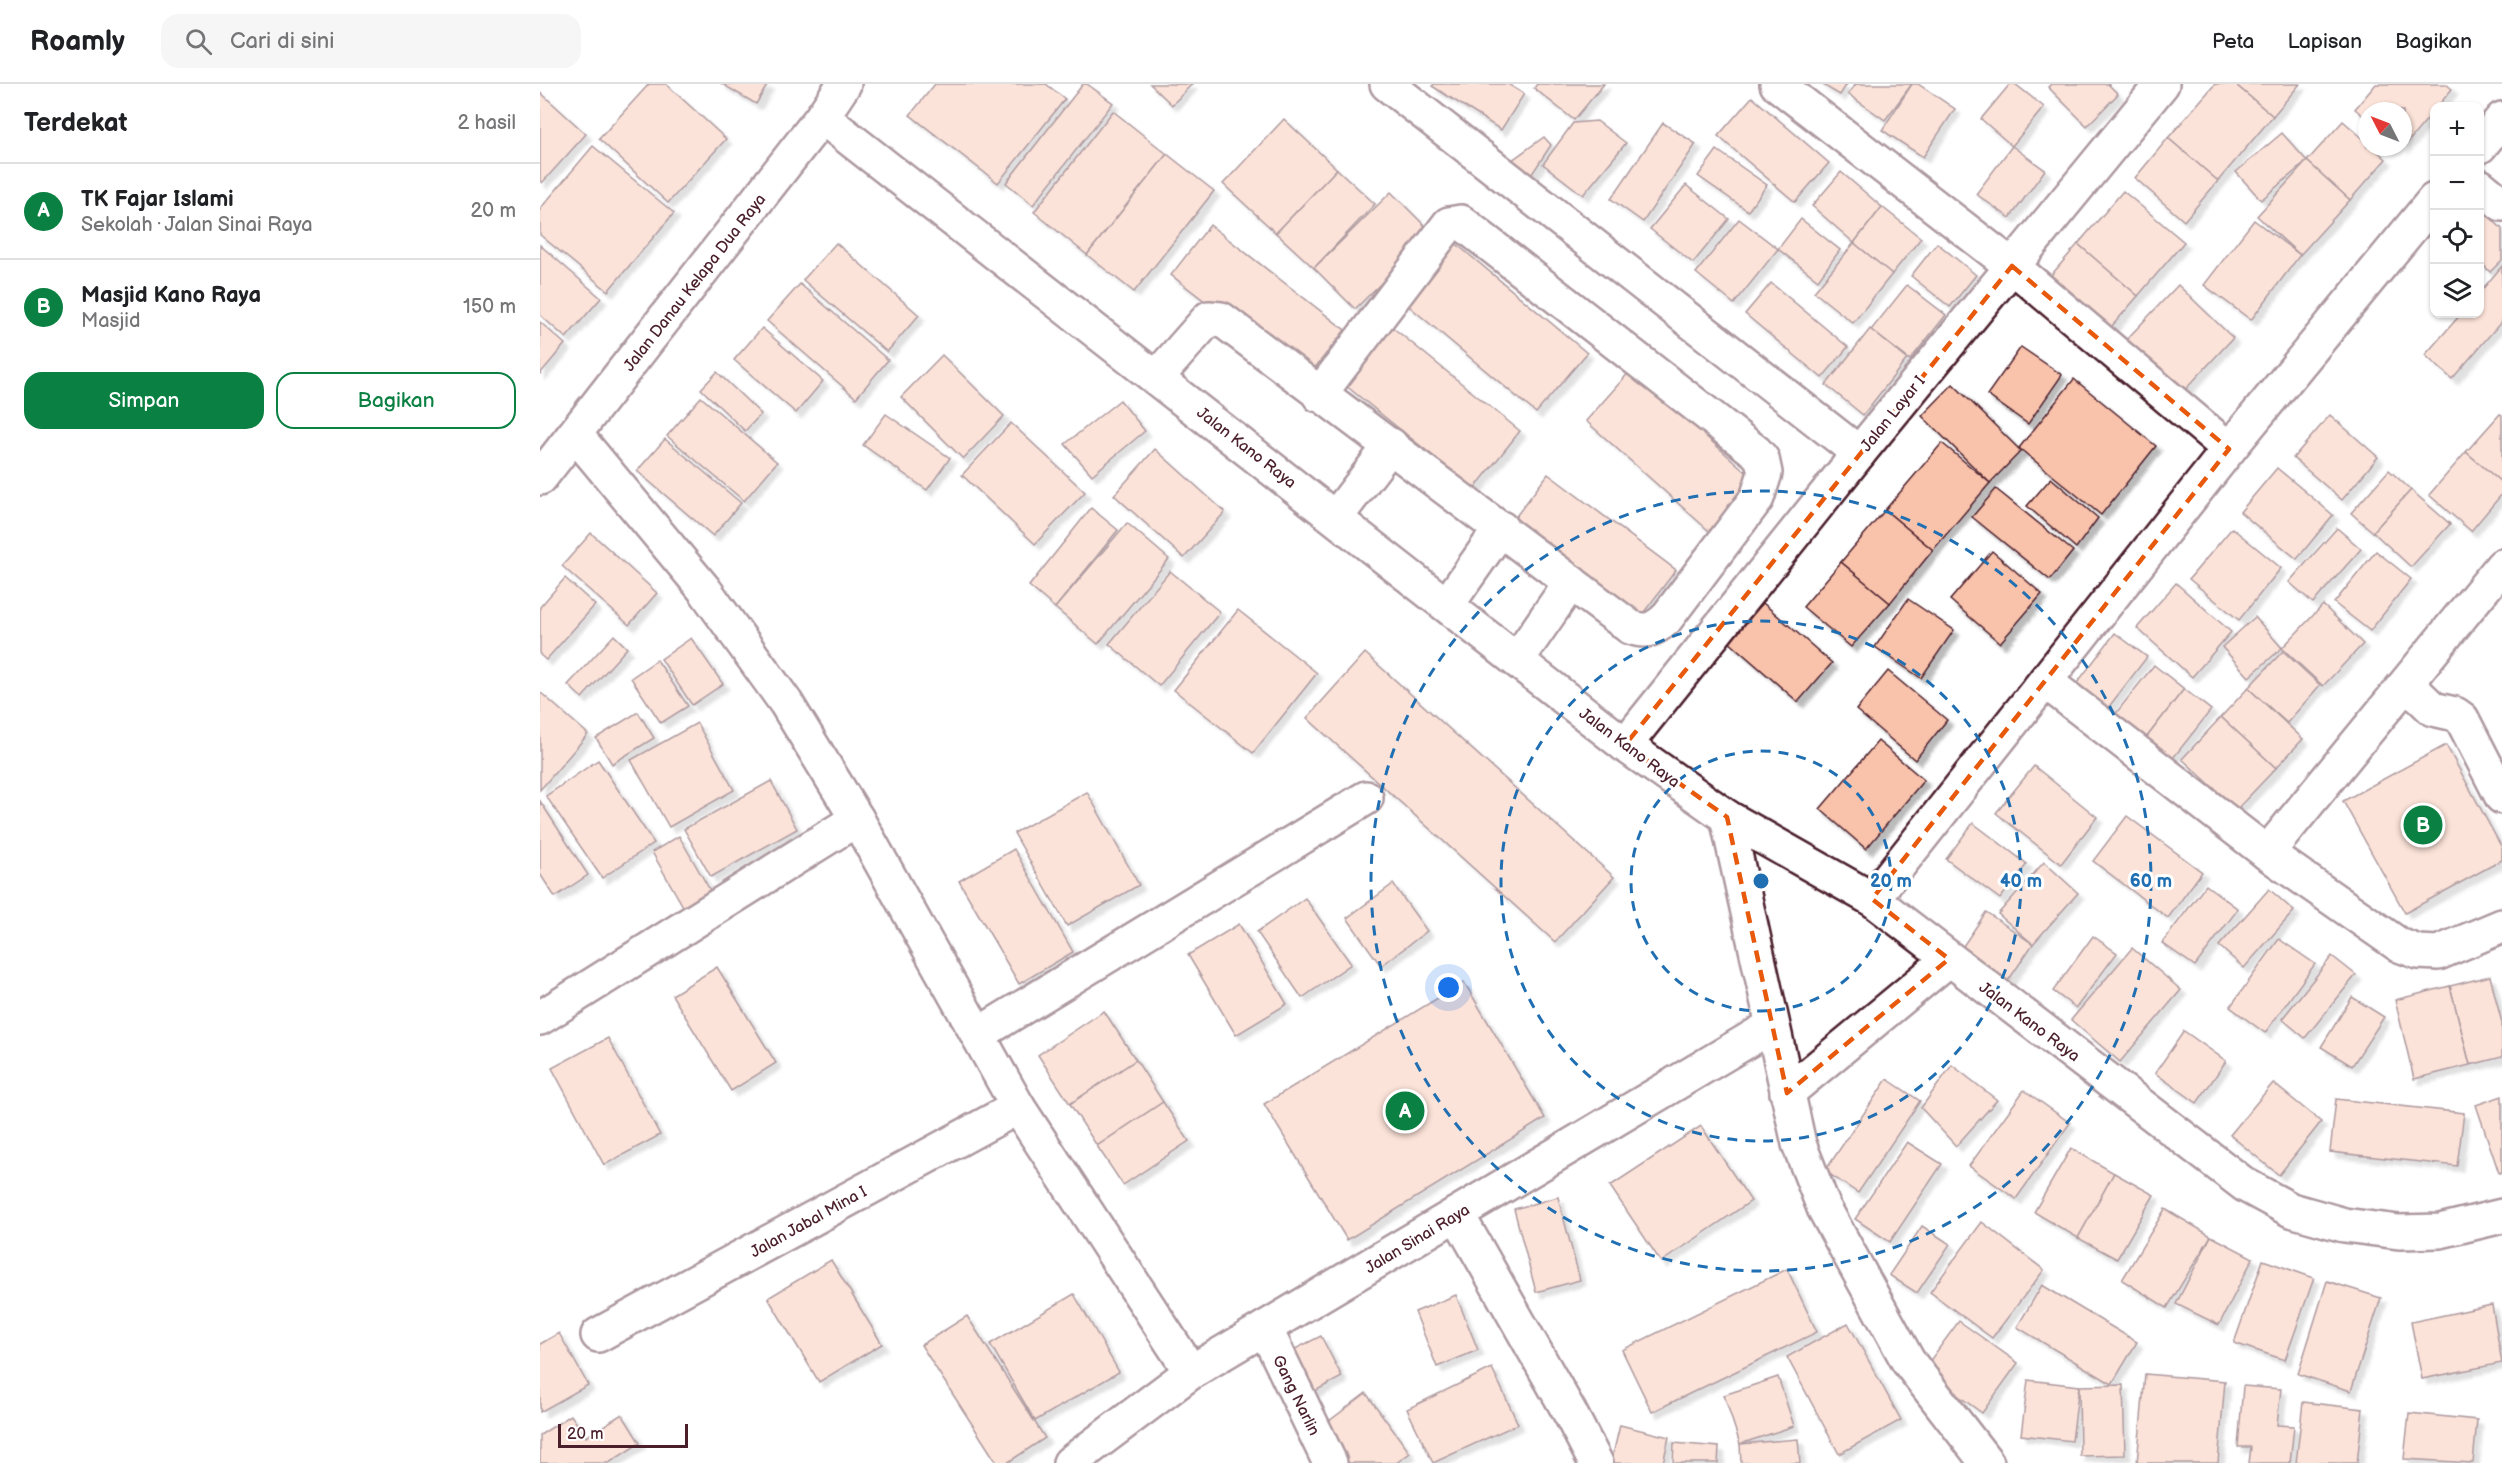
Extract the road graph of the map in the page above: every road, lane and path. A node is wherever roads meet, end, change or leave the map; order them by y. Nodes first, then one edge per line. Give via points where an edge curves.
1 (844, 84) edge
2 (1388, 84) edge
3 (1777, 84) edge
4 (2151, 88) edge
5 (822, 117) junction
6 (2502, 119) edge
7 (2484, 141) edge
8 (2484, 189) edge
9 (2502, 204) edge
10 (2430, 205) edge
11 (2012, 266) junction
12 (1157, 376) junction
13 (1319, 395) junction
14 (575, 434) junction
15 (1391, 445) junction
16 (2229, 449) junction
17 (1859, 453) junction
18 (540, 477) edge
19 (1336, 517) junction
20 (1501, 528) junction
21 (2502, 567) edge
22 (1571, 582) junction
23 (1448, 605) junction
24 (1517, 660) junction
25 (2045, 681) junction
26 (2407, 684) junction
27 (1625, 745) junction
28 (1366, 798) dead end
29 (2502, 798) edge
30 (1727, 817) junction
31 (857, 819) junction
32 (2267, 853) junction
33 (1872, 899) junction
34 (2502, 926) edge
35 (1949, 959) junction
36 (540, 1018) edge
37 (1772, 1026) junction
38 (979, 1035) junction
39 (1787, 1093) junction
40 (1018, 1107) junction
41 (1457, 1214) junction
42 (2502, 1216) edge
43 (1265, 1328) junction
44 (598, 1335) dead end
45 (1191, 1372) junction
46 (1081, 1459) edge
47 (1330, 1463) edge
48 (1596, 1463) edge
49 (1987, 1463) edge

1 - 5 street, Jalan Danau Kelapa Dua Raya
2 - 17 street
3 - 11 street
4 - 11 street, Jalan Layar I
5 - 12 street, Jalan Kano Raya
5 - 14 street, Jalan Danau Kelapa Dua Raya
6 - 7 street
8 - 9 street
10 - 16 street
11 - 16 street
11 - 17 street, Jalan Layar I
12 - 13 street via 1212,317 1223,320
12 - 19 street, Jalan Kano Raya
13 - 15 street
13 - 22 street via 1449,224 1459,221 1762,459 1765,473 1757,498 1655,628 1647,631 1630,627
14 - 18 street, Jalan Danau Kelapa Dua Raya
14 - 31 street via 704,589 786,703
15 - 19 street
15 - 20 street
16 - 25 street
17 - 27 street, Jalan Layar I
19 - 23 street, Jalan Kano Raya
20 - 22 street
20 - 23 street
21 - 26 street
22 - 24 street
23 - 24 street, Jalan Kano Raya
24 - 27 street, Jalan Kano Raya
25 - 32 street
25 - 33 street
26 - 29 street via 2433,709 2462,719
26 - 32 street
27 - 30 street, Jalan Kano Raya
28 - 38 street
30 - 33 street, Jalan Kano Raya
30 - 37 street
31 - 36 street
31 - 38 street
32 - 34 street via 2399,945 2418,952 2438,953
33 - 35 street, Jalan Kano Raya
35 - 39 street
35 - 42 street, Jalan Kano Raya via 2245,1185 2291,1210 2344,1225 2399,1232 2440,1231
37 - 39 street
37 - 41 street, Jalan Sinai Raya
38 - 40 street
39 - 49 street via 1799,1144 1824,1208 1908,1361
40 - 44 street, Jalan Jabal Mina I
40 - 45 street
41 - 43 street, Jalan Sinai Raya
41 - 48 street
43 - 45 street, Jalan Sinai Raya
43 - 47 street, Gang Narlin
45 - 46 street, Jalan Sinai Raya

